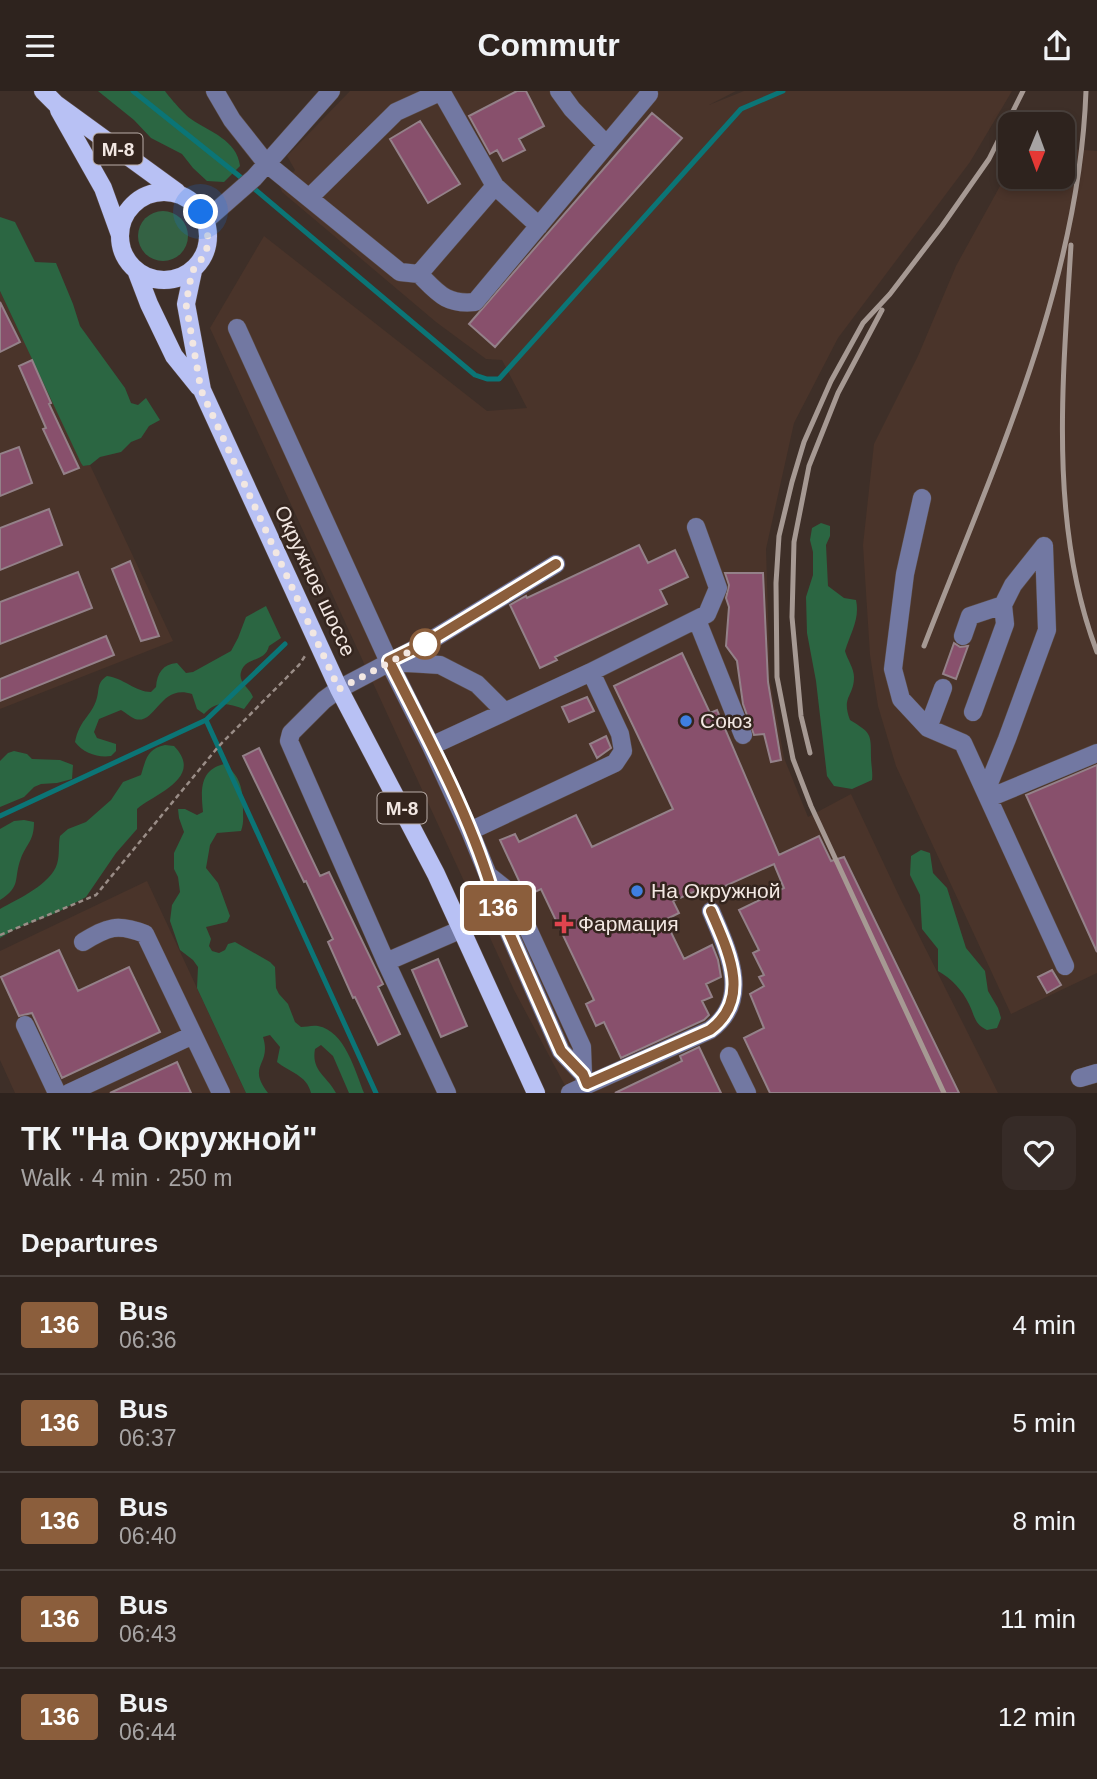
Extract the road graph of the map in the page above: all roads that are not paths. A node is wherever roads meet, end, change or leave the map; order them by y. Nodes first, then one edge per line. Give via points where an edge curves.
1 (43, 91) edge
2 (215, 91) edge
3 (442, 91) edge
4 (559, 91) edge
5 (324, 94) edge
6 (649, 94) dead end
7 (56, 104) junction
8 (606, 144) junction
9 (266, 163) junction
10 (495, 186) junction
11 (180, 194) junction
12 (309, 198) junction
13 (205, 221) junction
14 (539, 226) junction
15 (120, 235) junction
16 (136, 270) junction
17 (192, 271) junction
18 (419, 274) junction
19 (237, 328) dead end
20 (201, 390) junction
21 (922, 498) dead end
22 (696, 527) dead end
23 (556, 564) dead end
24 (1003, 605) junction
25 (697, 620) junction
26 (963, 636) dead end
27 (389, 661) junction
28 (591, 672) junction
29 (943, 688) dead end
30 (339, 689) junction
31 (505, 712) junction
32 (973, 712) dead end
33 (928, 728) junction
34 (743, 735) dead end
35 (431, 746) junction
36 (1097, 753) edge
37 (987, 794) junction
38 (470, 831) junction
39 (711, 911) dead end
40 (462, 929) junction
41 (83, 942) dead end
42 (386, 962) junction
43 (1065, 966) dead end
44 (25, 1025) dead end
45 (193, 1035) junction
46 (729, 1056) dead end
47 (585, 1079) junction
48 (57, 1093) edge
49 (69, 1093) edge
50 (220, 1093) edge
51 (447, 1093) edge
52 (536, 1093) edge
53 (570, 1093) edge
54 (747, 1093) edge

1 - 7 main road
2 - 9 lane
3 - 10 lane
3 - 12 lane via 396,112
4 - 8 lane
5 - 9 lane
6 - 8 lane
7 - 11 main road, М-8
7 - 15 main road, М-8 via 103,188
8 - 14 lane
9 - 12 lane
9 - 13 lane
10 - 14 lane
10 - 18 lane
11 - 13 main road via 195,205
11 - 15 main road via 161,191 143,196 124,217
12 - 18 lane via 400,272
13 - 17 main road via 207,248
14 - 18 lane via 475,302 442,297
15 - 16 main road
16 - 17 main road via 164,281
16 - 20 main road, Окружное шоссе / М-8 via 174,356
17 - 20 main road, Окружное шоссе / М-8 via 186,304
19 - 27 lane
20 - 30 main road, Окружное шоссе / М-8
21 - 33 lane via 905,574 893,669 901,699
22 - 25 lane via 718,588 707,614
23 - 27 lane
24 - 26 lane via 970,616
24 - 32 lane via 1005,624
24 - 37 lane via 1044,546 1047,630
25 - 28 lane
25 - 34 lane
27 - 30 lane
27 - 31 lane via 440,665 477,684
27 - 35 lane
28 - 31 lane
28 - 38 lane via 620,734 623,751 615,763
29 - 33 lane
30 - 40 main road, Окружное шоссе / М-8
30 - 42 lane via 291,733 289,741
31 - 35 lane
33 - 37 lane via 963,743
35 - 38 lane
36 - 37 lane
37 - 43 lane
38 - 47 lane via 495,901 561,1051
39 - 47 lane via 732,961 733,990 724,1015 710,1030
40 - 42 lane
40 - 52 main road, Окружное шоссе / М-8
41 - 45 lane via 108,927 145,934
42 - 51 lane
44 - 48 lane
45 - 49 lane
45 - 50 lane
46 - 54 lane
47 - 53 lane

